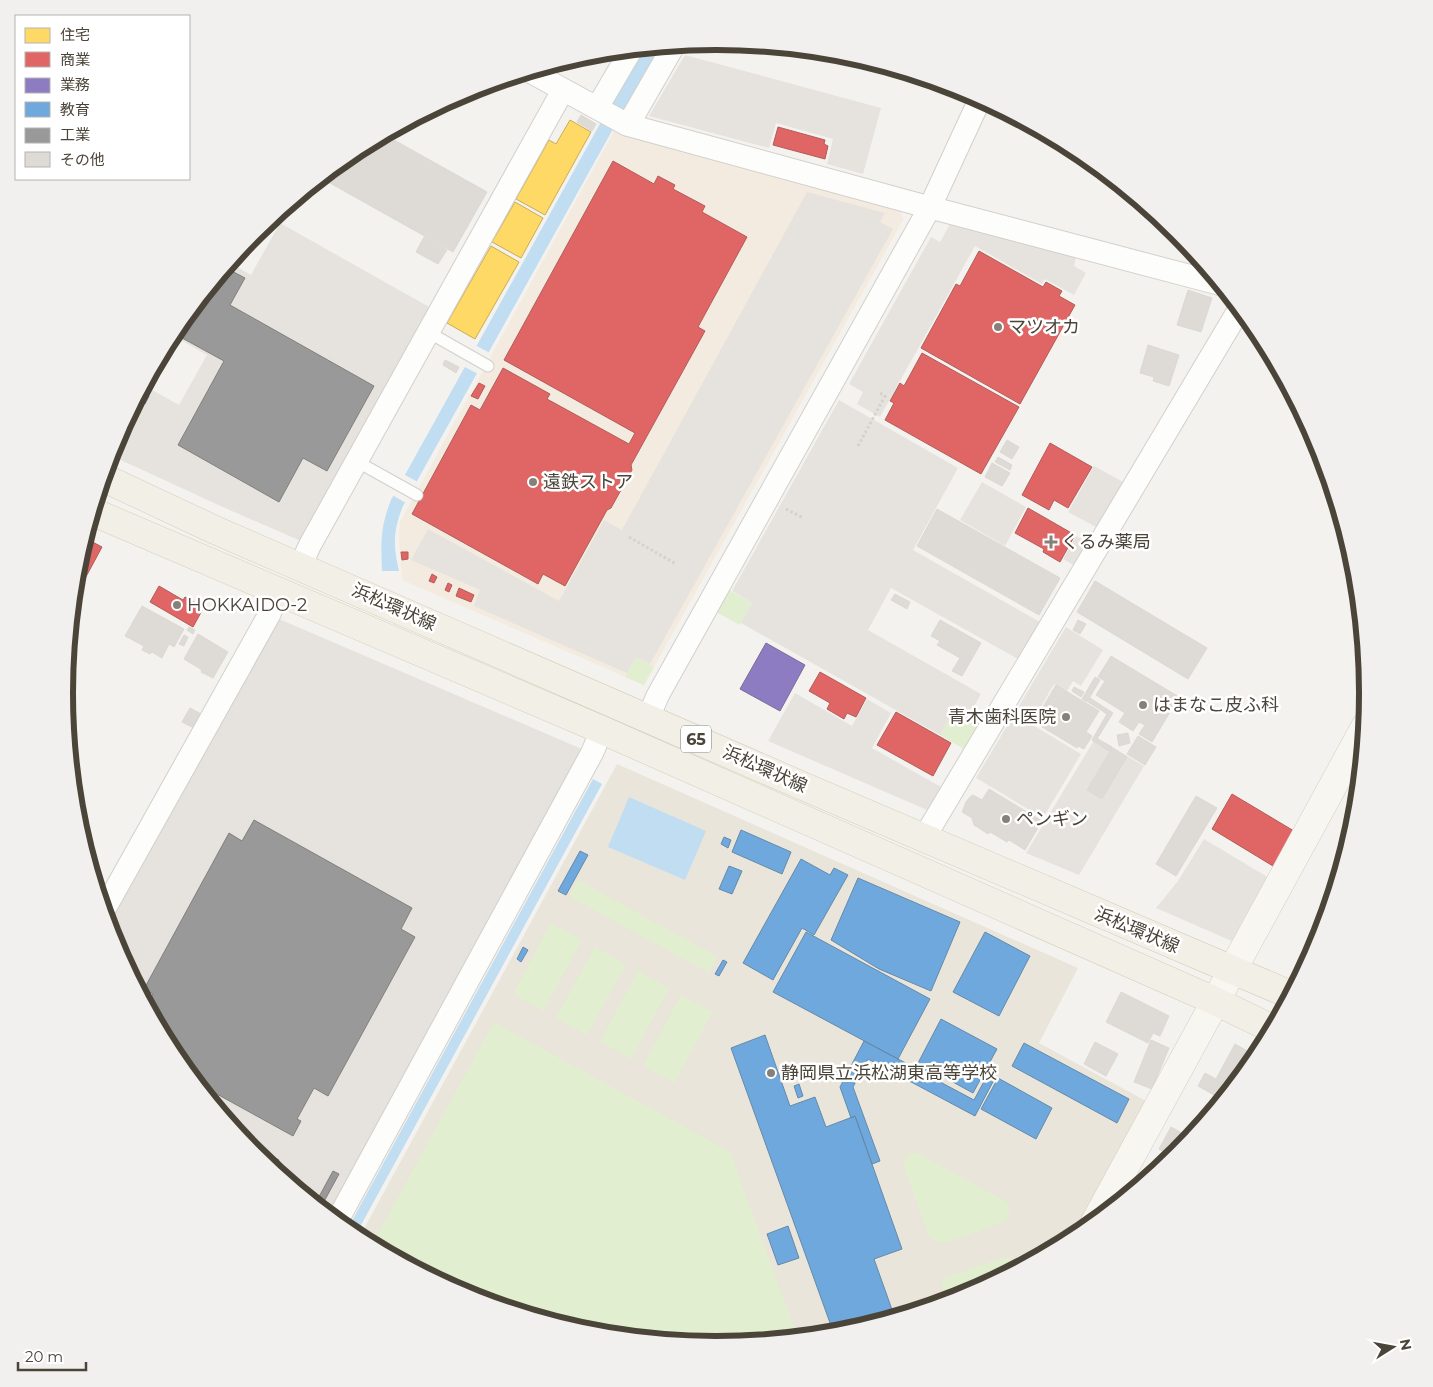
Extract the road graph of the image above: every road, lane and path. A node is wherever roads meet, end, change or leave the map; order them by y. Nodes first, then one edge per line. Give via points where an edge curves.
1 (670, 51) edge
2 (627, 57) edge
3 (538, 76) edge
4 (563, 90) junction
5 (977, 105) edge
6 (597, 108) junction
7 (628, 126) junction
8 (930, 207) junction
9 (1210, 281) edge
10 (1236, 314) edge
11 (428, 332) junction
12 (486, 365) dead end
13 (878, 392) dead end
14 (858, 446) dead end
15 (356, 461) junction
16 (109, 481) edge
17 (415, 494) dead end
18 (99, 514) edge
19 (628, 537) dead end
20 (676, 564) dead end
21 (300, 567) junction
22 (279, 591) junction
23 (648, 718) junction
24 (602, 730) junction
25 (1358, 741) edge
26 (924, 838) junction
27 (108, 903) edge
28 (1232, 971) junction
29 (1286, 993) edge
30 (1215, 1001) junction
31 (1267, 1026) edge
32 (1103, 1208) edge
33 (341, 1215) edge

1 - 7 street
2 - 6 street
3 - 4 street
4 - 6 street
4 - 11 street
5 - 8 street
6 - 7 street
7 - 8 street
8 - 9 street
8 - 23 street
10 - 26 street
11 - 12 lane
11 - 15 street
13 - 14 path via 885,396
15 - 17 lane
15 - 21 street
16 - 21 main road, 浜松環状線 / 65
18 - 22 main road, 浜松環状線 / 65
19 - 20 path
21 - 23 main road, 浜松環状線 / 65
22 - 24 main road, 浜松環状線 / 65
22 - 27 street via 269,615
23 - 26 main road, 浜松環状線 / 65
24 - 30 main road, 浜松環状線 / 65
24 - 33 street
25 - 28 street
26 - 28 main road, 浜松環状線 / 65
28 - 29 main road, 浜松環状線 / 65
28 - 30 street
30 - 31 main road, 浜松環状線 / 65
30 - 32 street

